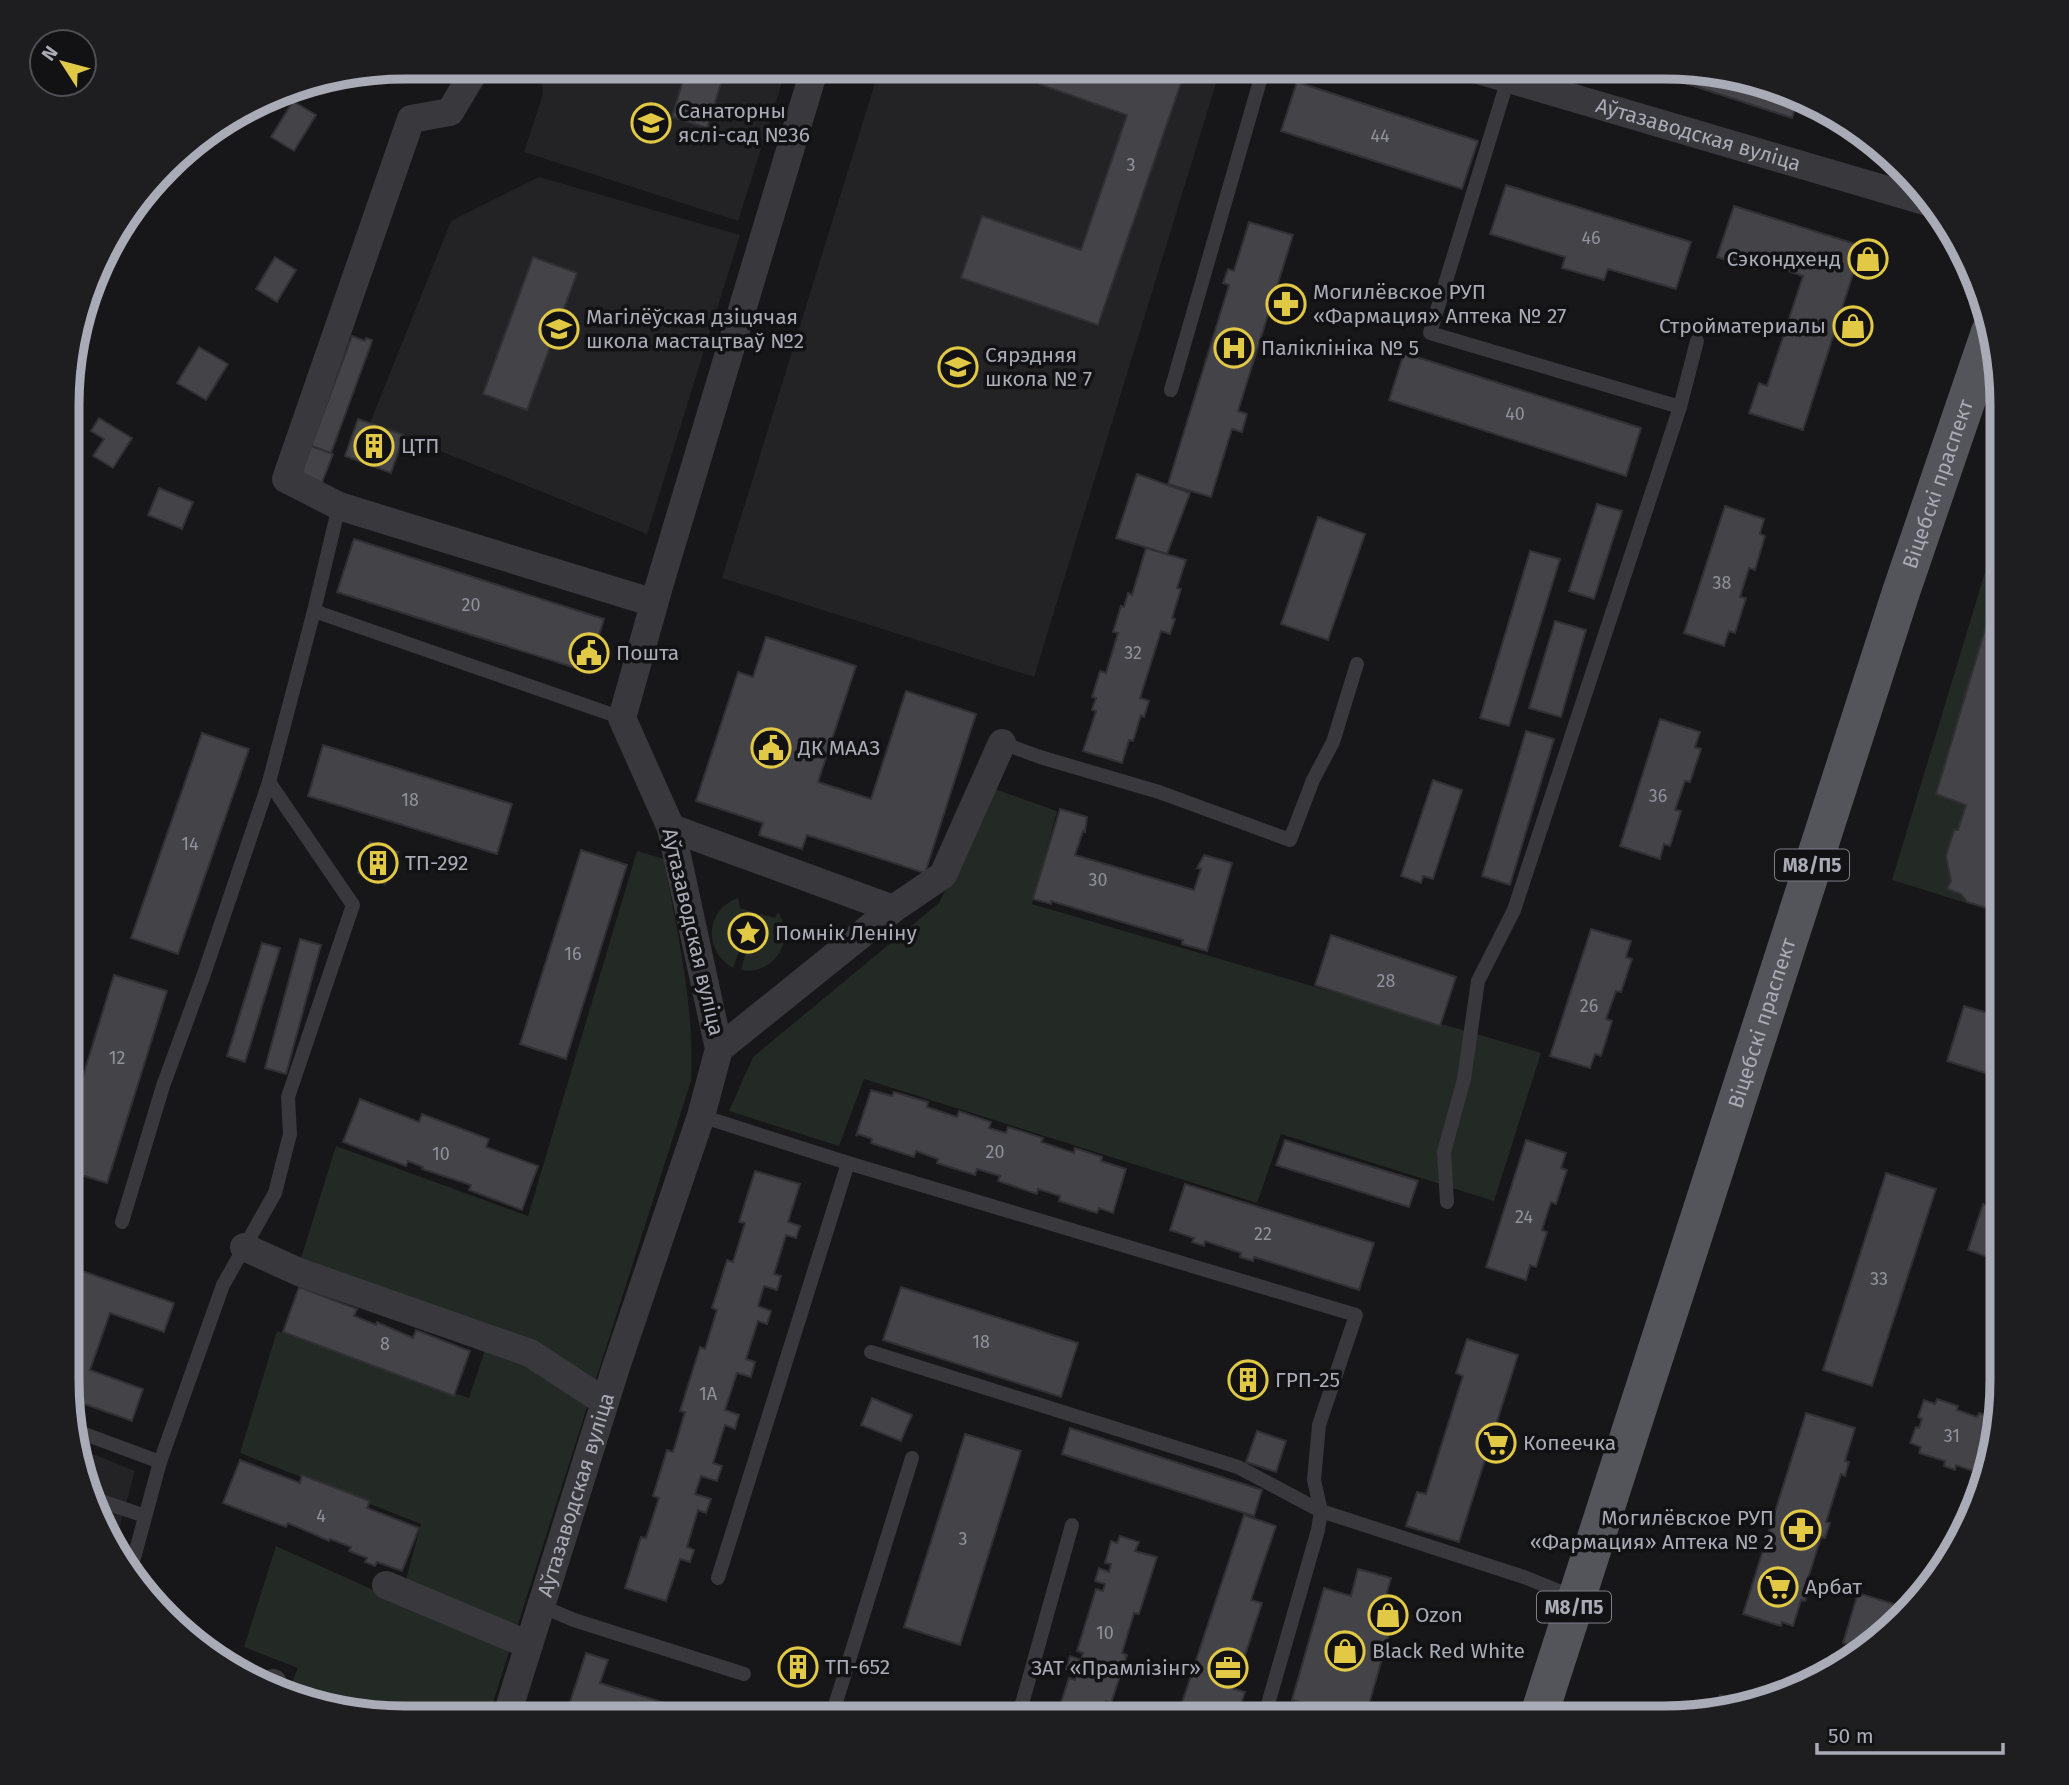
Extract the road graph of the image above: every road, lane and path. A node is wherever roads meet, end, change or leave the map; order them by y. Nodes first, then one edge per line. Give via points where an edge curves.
1 (469, 79) edge
2 (811, 79) edge
3 (1261, 79) edge
4 (1508, 79) joint
5 (1917, 199) edge
6 (1697, 341) dead end
7 (1985, 347) edge
8 (1171, 390) dead end
9 (1680, 407) junction
10 (339, 506) junction
11 (654, 603) junction
12 (314, 611) junction
13 (1357, 664) dead end
14 (622, 718) junction
15 (1002, 743) joint
16 (269, 782) junction
17 (671, 828) junction
18 (893, 909) junction
19 (719, 1048) junction
20 (701, 1116) junction
21 (848, 1163) junction
22 (1447, 1202) dead end
23 (122, 1222) dead end
24 (244, 1247) junction
25 (871, 1352) dead end
26 (605, 1402) junction
27 (84, 1434) edge
28 (912, 1458) dead end
29 (160, 1462) junction
30 (103, 1502) edge
31 (1321, 1511) junction
32 (145, 1516) junction
33 (1072, 1525) dead end
34 (133, 1561) edge
35 (718, 1578) dead end
36 (386, 1585) dead end
37 (1577, 1598) junction
38 (541, 1606) junction
39 (529, 1645) junction
40 (744, 1674) dead end
41 (510, 1706) edge
42 (835, 1706) edge
43 (1021, 1706) edge
44 (1267, 1706) edge
45 (1542, 1706) edge

1 - 10 street via 450,112 411,119 286,479
2 - 11 street
3 - 8 lane
4 - 5 street, Аўтазаводская вуліца
4 - 9 lane via 1430,333
6 - 9 lane
7 - 37 main road, Віцебскі праспект / М8/П5
9 - 22 lane via 1514,910 1478,981 1464,1079 1444,1152
10 - 11 street
10 - 12 lane
11 - 14 street
12 - 14 lane
12 - 16 lane
13 - 15 lane via 1333,743 1290,840 1160,792
14 - 17 street, Аўтазаводская вуліца
15 - 18 street via 943,875
16 - 23 lane via 163,1086
16 - 24 lane via 353,905 288,1097 290,1134 275,1193
17 - 18 street
17 - 19 street, Аўтазаводская вуліца
18 - 19 street
19 - 20 street, Аўтазаводская вуліца
20 - 21 lane
20 - 26 street, Аўтазаводская вуліца
21 - 31 lane via 1356,1315 1319,1425 1314,1480
21 - 35 lane
24 - 26 street via 299,1272 530,1353
24 - 29 lane via 223,1285
25 - 31 lane via 1238,1468
26 - 38 street, Аўтазаводская вуліца
27 - 29 lane
28 - 42 lane
29 - 32 lane
30 - 32 lane
31 - 37 lane
31 - 44 lane
32 - 34 lane
33 - 43 lane
36 - 39 street
37 - 45 main road, Віцебскі праспект / М8/П5
38 - 39 street, Аўтазаводская вуліца
38 - 40 lane
39 - 41 street, Аўтазаводская вуліца

